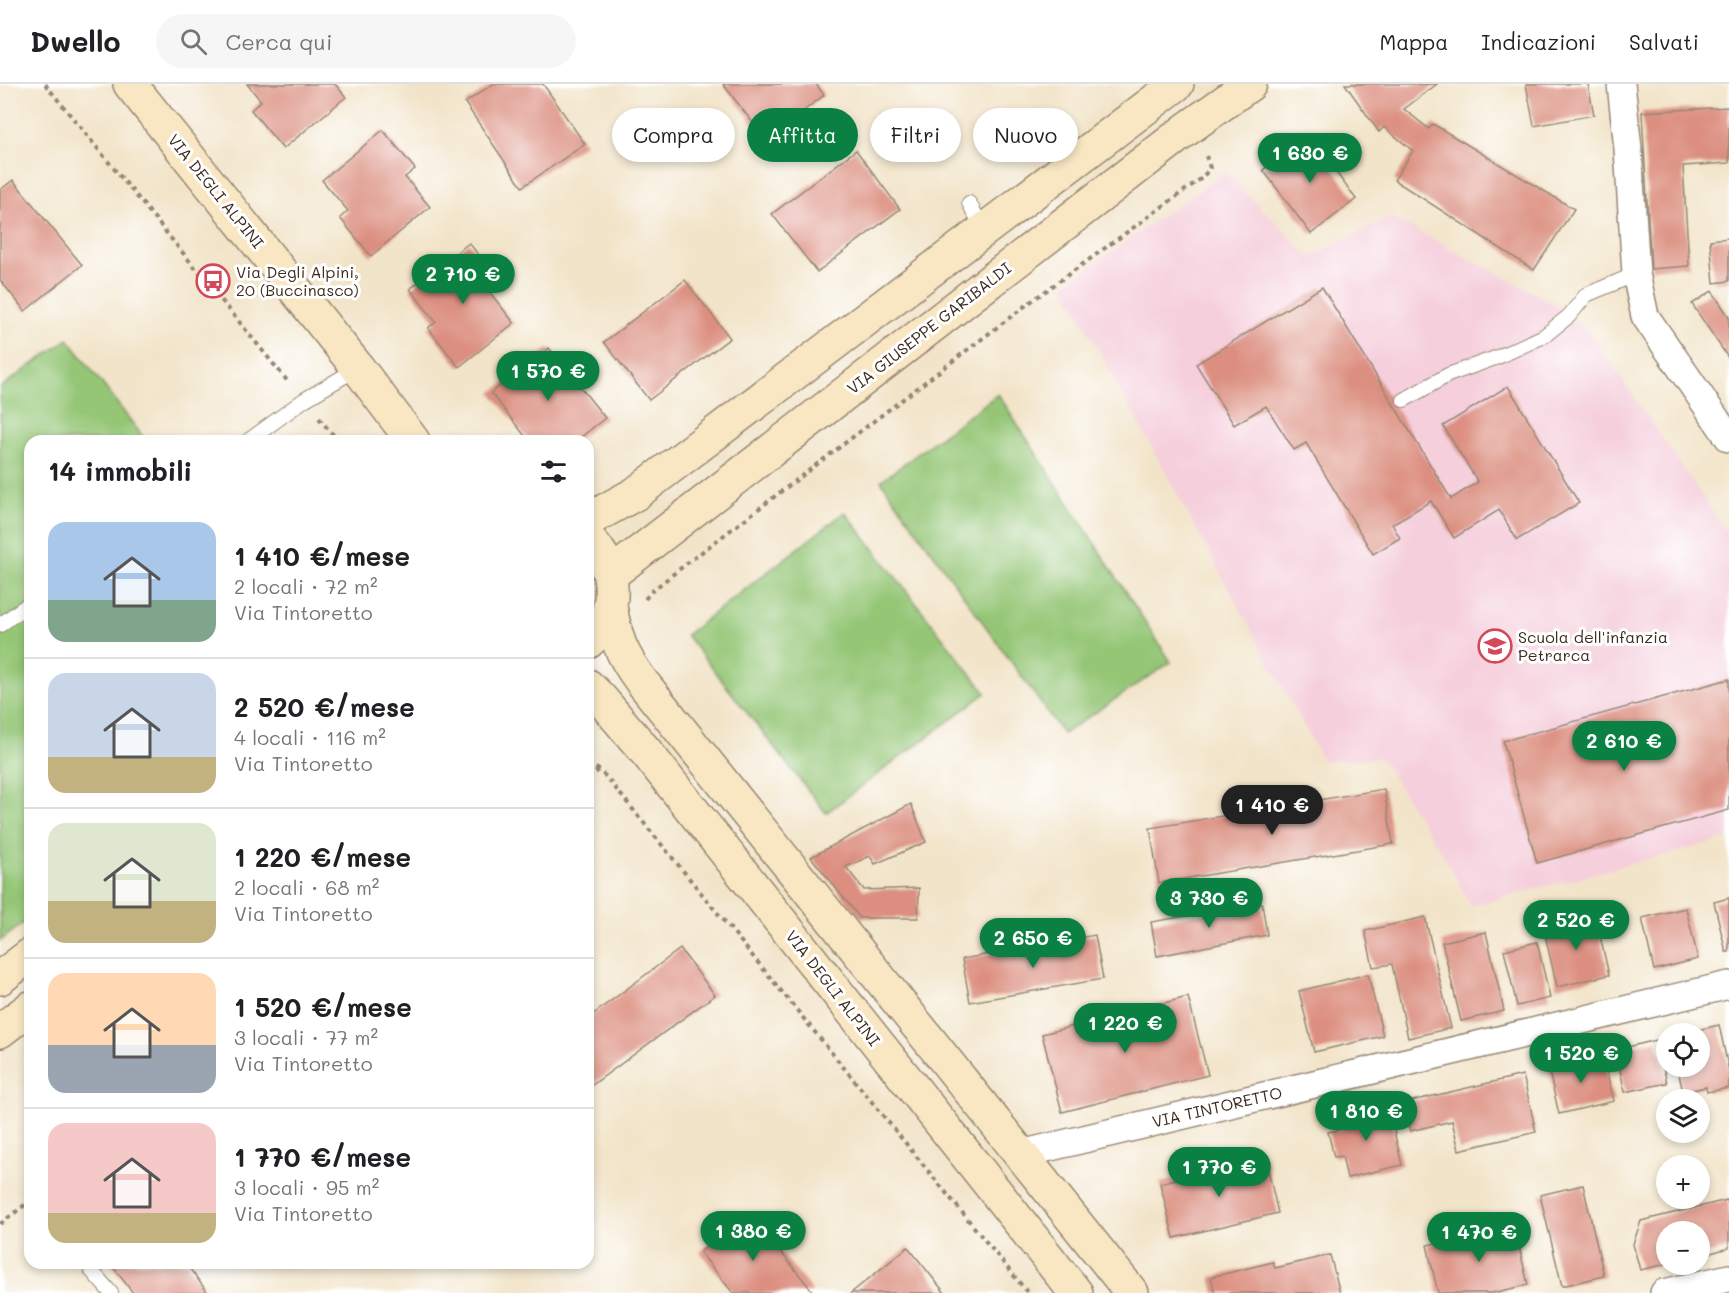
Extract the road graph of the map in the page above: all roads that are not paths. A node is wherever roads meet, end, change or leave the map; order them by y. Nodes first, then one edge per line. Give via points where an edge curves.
1 (130, 84) edge
2 (1177, 84) edge
3 (1250, 84) edge
4 (1621, 84) edge
5 (1636, 274) junction
6 (358, 368) junction
7 (1404, 400) dead end
8 (256, 435) edge
9 (408, 435) edge
10 (1729, 438) edge
11 (594, 517) edge
12 (594, 546) edge
13 (610, 591) junction
14 (24, 607) edge
15 (0, 625) edge
16 (594, 635) edge
17 (594, 692) edge
18 (24, 960) edge
19 (0, 978) edge
20 (1729, 985) edge
21 (24, 1013) edge
22 (0, 1031) edge
23 (1021, 1154) junction
24 (91, 1269) edge
25 (1729, 1278) edge
26 (111, 1293) edge
27 (1076, 1293) edge
28 (1132, 1293) edge
29 (1664, 1293) edge

1 - 6 street, VIA DEGLI ALPINI
2 - 11 street via 977,216 635,494
3 - 13 street, VIA GIUSEPPE GARIBALDI via 1169,143
4 - 5 street
5 - 7 lane via 1586,295 1569,316 1544,336 1448,375
5 - 10 street via 1645,316
6 - 8 lane
6 - 9 street, VIA DEGLI ALPINI
12 - 13 street via 602,555
13 - 16 street via 606,618
13 - 23 street via 615,634 629,665
14 - 15 lane
17 - 27 street, VIA DEGLI ALPINI via 647,753
18 - 19 street
20 - 23 street, VIA TINTORETTO
21 - 22 street
23 - 28 street
24 - 26 lane
25 - 29 street

